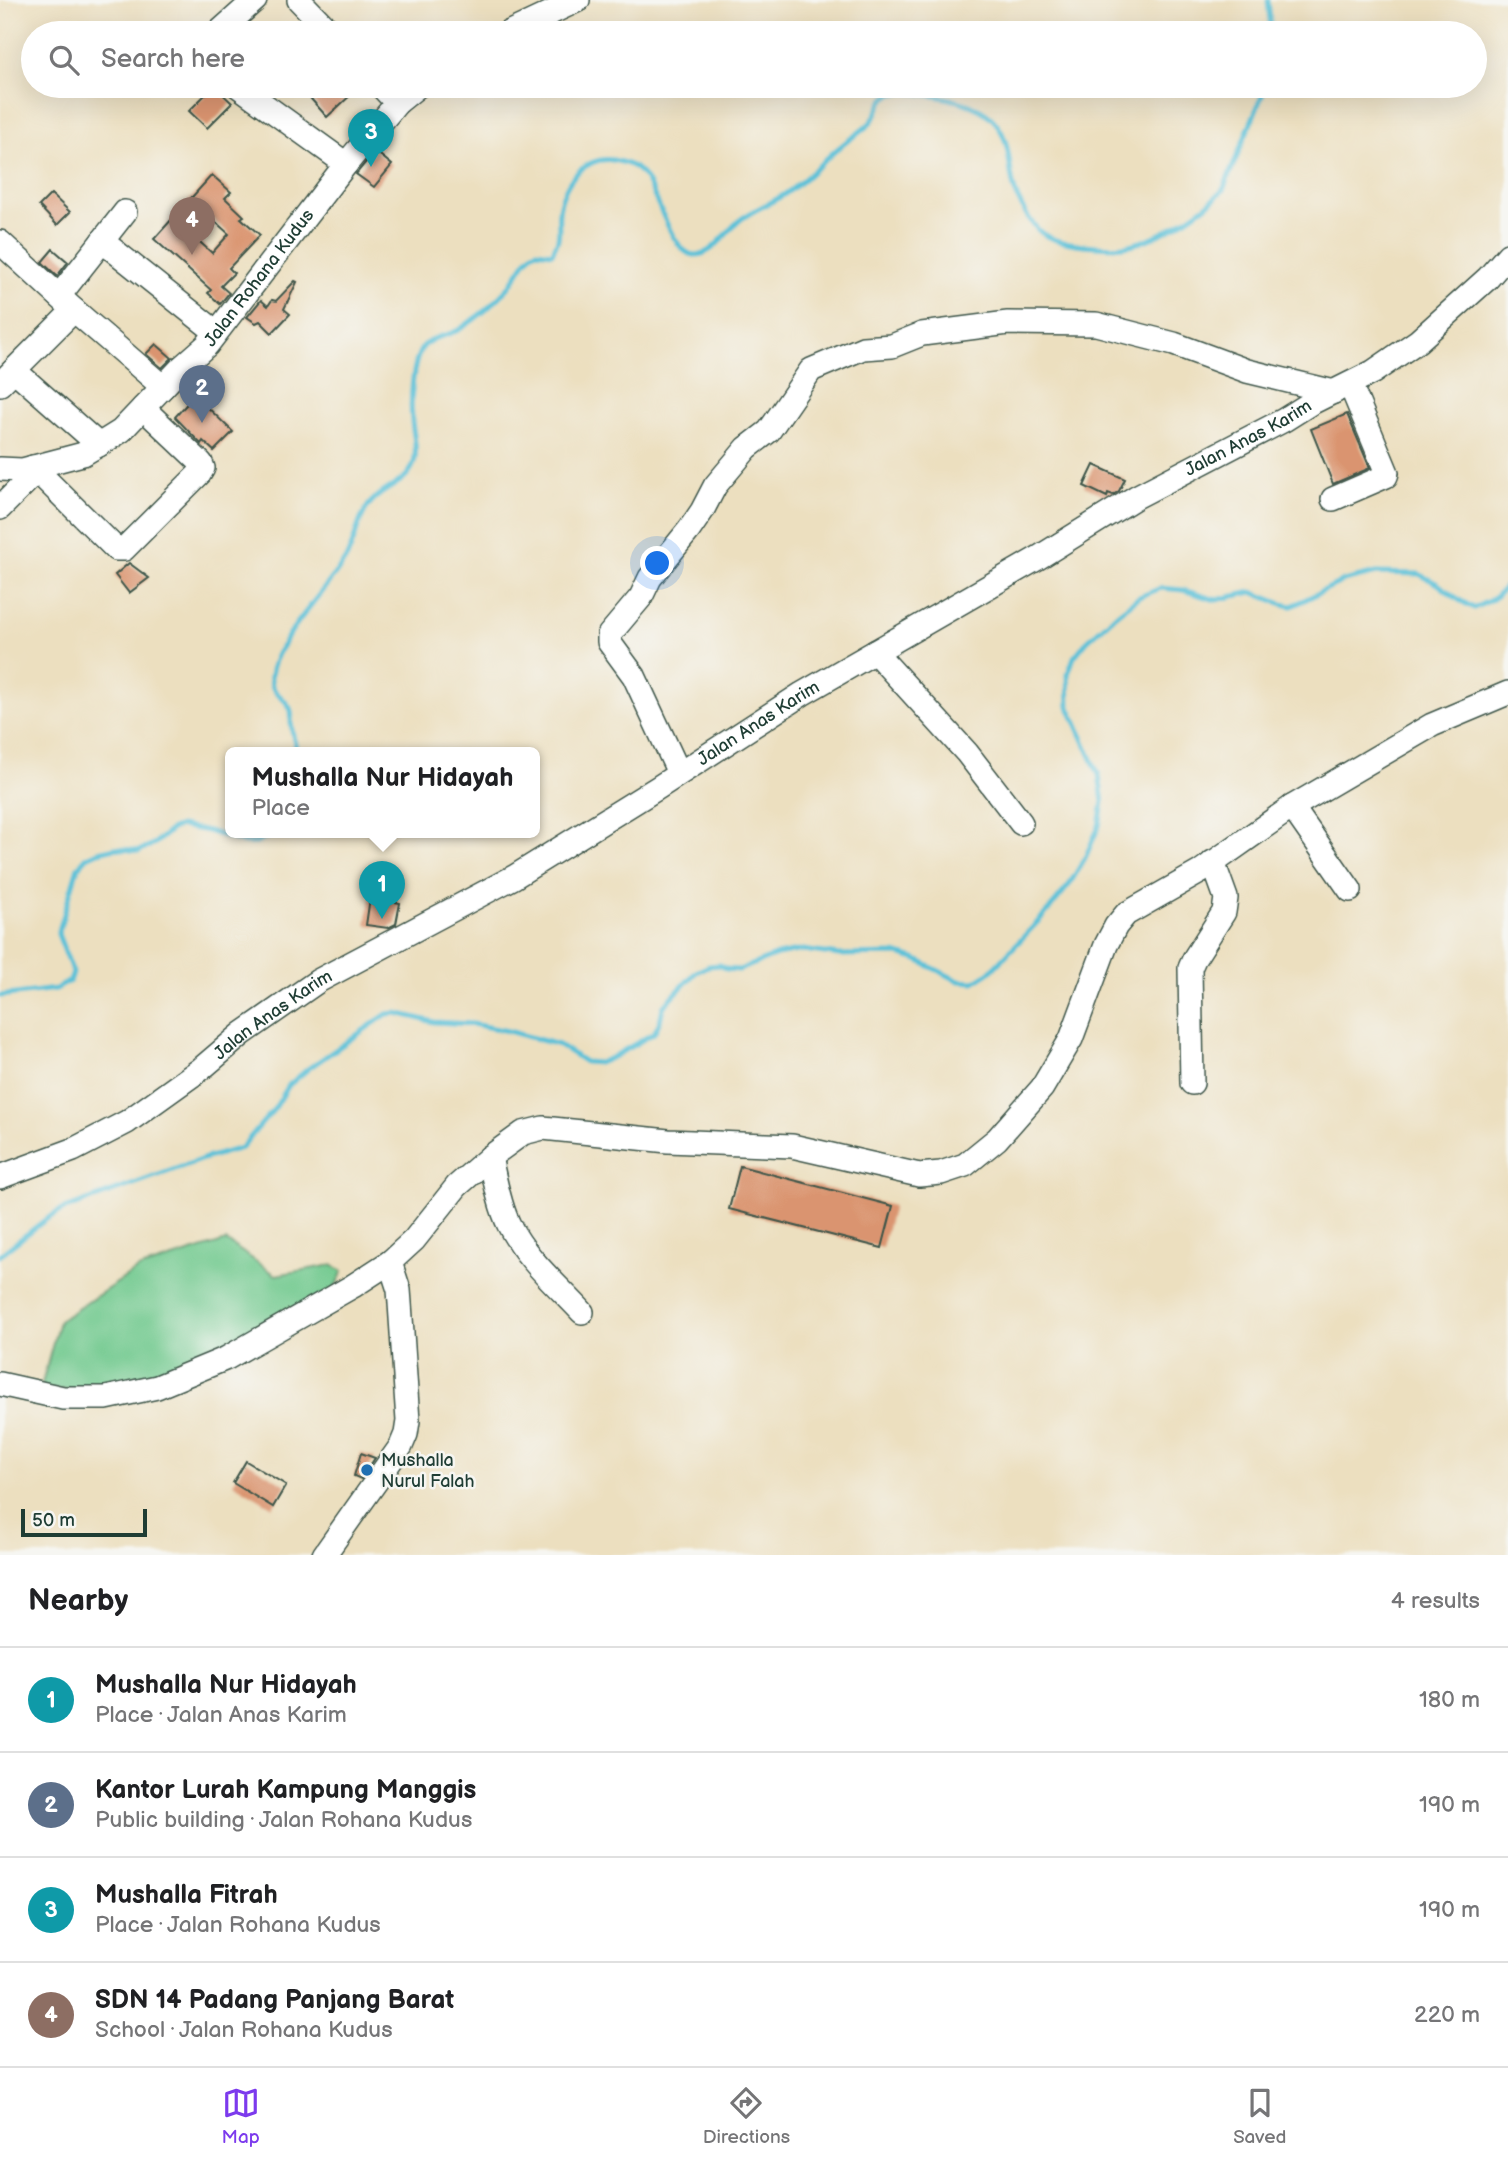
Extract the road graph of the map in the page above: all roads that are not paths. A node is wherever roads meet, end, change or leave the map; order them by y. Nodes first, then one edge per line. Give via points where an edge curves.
1 (256, 0) edge
2 (299, 0) edge
3 (578, 0) edge
4 (232, 21) edge
5 (319, 21) edge
6 (534, 21) edge
7 (255, 98) edge
8 (392, 98) edge
9 (403, 98) edge
10 (397, 103) junction
11 (346, 164) junction
12 (125, 212) dead end
13 (102, 241) junction
14 (3, 249) edge
15 (1508, 255) edge
16 (66, 303) junction
17 (216, 332) junction
18 (7, 377) edge
19 (163, 387) junction
20 (1342, 388) junction
21 (143, 408) junction
22 (99, 444) junction
23 (0, 469) edge
24 (35, 469) junction
25 (1333, 499) dead end
26 (0, 508) edge
27 (875, 652) junction
28 (1508, 693) edge
29 (679, 773) junction
30 (1292, 807) junction
31 (1021, 822) dead end
32 (1213, 862) junction
33 (1350, 890) dead end
34 (1192, 1083) dead end
35 (490, 1157) junction
36 (0, 1177) edge
37 (390, 1262) junction
38 (582, 1312) dead end
39 (0, 1384) edge
40 (324, 1555) edge

1 - 4 street
2 - 5 street
3 - 6 street
7 - 11 street
8 - 10 street
9 - 10 street, Jalan Rohana Kudus
10 - 11 street, Jalan Rohana Kudus
11 - 17 street, Jalan Rohana Kudus
12 - 13 street
13 - 16 street
13 - 17 street
14 - 16 street
15 - 20 street, Jalan Anas Karim via 1418,341
16 - 18 street
16 - 19 street
17 - 19 street, Jalan Rohana Kudus
18 - 22 street
19 - 21 street, Jalan Rohana Kudus
20 - 25 street via 1387,473
20 - 27 street, Jalan Anas Karim via 1136,496
20 - 29 street via 1247,371 1174,344 1083,322 1008,323 922,334 892,346 863,348 811,370 769,430 715,486 689,530 609,635 609,642 635,676
21 - 22 street, Jalan Rohana Kudus
21 - 24 street via 203,468 124,550 116,549
22 - 24 street, Jalan Rohana Kudus
23 - 24 street, Jalan Rohana Kudus
24 - 26 street
27 - 29 street, Jalan Anas Karim
27 - 31 street via 975,762
28 - 30 street via 1432,725
29 - 36 street, Jalan Anas Karim via 514,877 318,981 127,1122 73,1150
30 - 32 street
30 - 33 street
32 - 34 street via 1226,904 1191,968
32 - 35 street via 1126,914 1116,926 1071,1039 1042,1088 997,1139 965,1165 919,1175 792,1146 668,1141 543,1128 523,1133
35 - 37 street via 457,1186
35 - 38 street via 509,1225 535,1262
37 - 39 street via 227,1358 157,1387 106,1398 63,1398
37 - 40 street via 400,1303 406,1434

